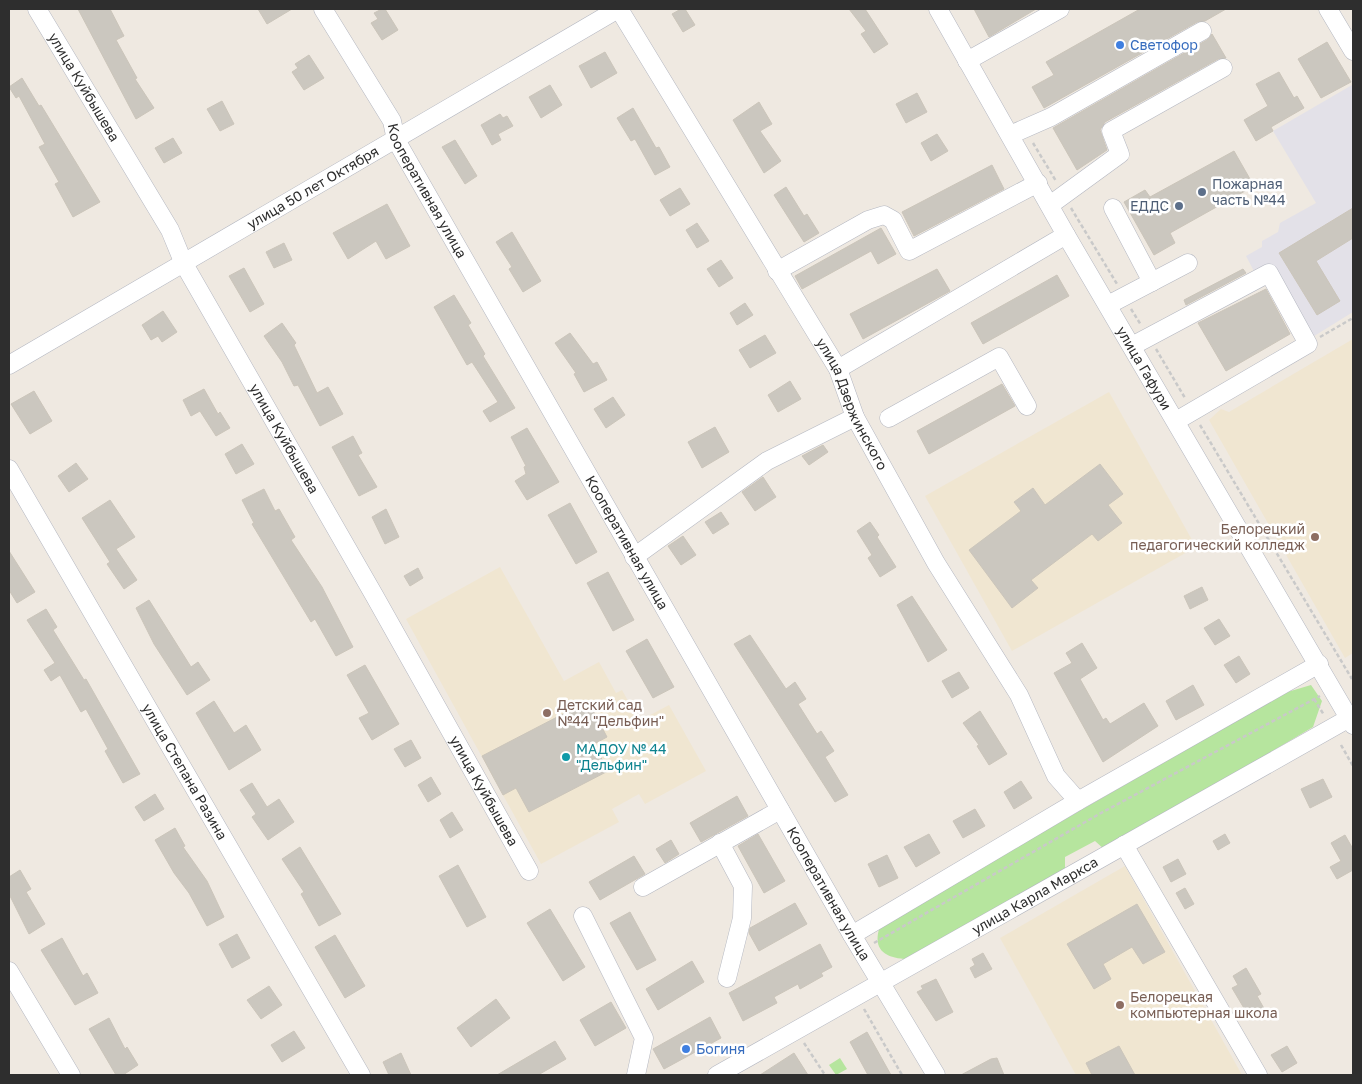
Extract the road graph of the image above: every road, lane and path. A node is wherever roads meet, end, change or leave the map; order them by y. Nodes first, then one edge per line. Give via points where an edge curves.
1 (37, 9) edge
2 (323, 9) edge
3 (619, 9) edge
4 (938, 9) edge
5 (1060, 9) edge
6 (1328, 9) edge
7 (1202, 31) dead end
8 (1353, 51) edge
9 (968, 61) junction
10 (1223, 68) dead end
11 (1018, 132) junction
12 (396, 140) junction
13 (1038, 183) junction
14 (1057, 200) junction
15 (1113, 208) dead end
16 (1066, 235) junction
17 (1188, 263) dead end
18 (184, 264) junction
19 (777, 271) junction
20 (1152, 282) junction
21 (1124, 296) junction
22 (1108, 305) junction
23 (1353, 318) edge
24 (1148, 337) junction
25 (1308, 344) junction
26 (1132, 346) junction
27 (9, 366) edge
28 (838, 369) junction
29 (1026, 406) dead end
30 (1193, 412) junction
31 (855, 417) junction
32 (889, 418) dead end
33 (1176, 421) junction
34 (9, 469) edge
35 (634, 557) junction
36 (1319, 664) junction
37 (1352, 679) edge
38 (1346, 682) dead end
39 (1323, 694) dead end
40 (1314, 699) junction
41 (1326, 718) dead end
42 (1352, 720) edge
43 (1341, 745) dead end
44 (1353, 766) edge
45 (1078, 801) junction
46 (780, 810) junction
47 (720, 843) junction
48 (1124, 845) junction
49 (529, 871) dead end
50 (643, 887) dead end
51 (583, 916) dead end
52 (852, 935) junction
53 (869, 946) dead end
54 (9, 971) edge
55 (727, 978) dead end
56 (882, 983) junction
57 (864, 1009) dead end
58 (804, 1043) dead end
59 (738, 1070) edge
60 (934, 1074) edge
61 (71, 1075) edge
62 (361, 1075) edge
63 (636, 1075) edge
64 (717, 1075) edge
65 (825, 1075) edge
66 (902, 1075) edge
67 (1258, 1075) edge

1 - 18 street, улица Куйбышева via 170,230
2 - 12 street, Кооперативная улица via 392,122
3 - 12 street, улица 50 лет Октября
3 - 19 street, улица Дзержинского
4 - 9 street, улица Гафури
5 - 9 street
6 - 8 street
7 - 11 street via 1051,117
9 - 11 street, улица Гафури
10 - 14 street via 1111,131 1120,154
11 - 13 street, улица Гафури
11 - 14 path
12 - 18 street, улица 50 лет Октября
12 - 35 street, Кооперативная улица
13 - 14 street, улица Гафури
13 - 19 street via 909,251 893,220 884,215 868,220
14 - 16 street, улица Гафури
14 - 21 path
15 - 20 street
16 - 22 street, улица Гафури
16 - 28 street
17 - 20 street
18 - 27 street, улица 50 лет Октября
18 - 49 street, улица Куйбышева
19 - 28 street, улица Дзержинского
20 - 21 street
21 - 22 street
21 - 24 path
22 - 26 street, улица Гафури
23 - 25 path
24 - 25 street via 1268,273
24 - 26 street
24 - 30 path
25 - 30 street
26 - 33 street, улица Гафури
28 - 31 street, улица Дзержинского
29 - 32 street via 999,357
30 - 33 street
30 - 37 path
31 - 35 street via 767,461
31 - 45 street, улица Дзержинского via 936,563 1019,695 1056,776
33 - 36 street, улица Гафури
34 - 62 street, улица Степана Разина
35 - 46 street, Кооперативная улица
36 - 42 street, улица Гафури
36 - 45 street
37 - 38 path
39 - 40 path
40 - 41 path
40 - 53 path via 1101,812
42 - 48 street, улица Карла Маркса
43 - 44 path
45 - 52 street
46 - 47 street
46 - 52 street, Кооперативная улица
47 - 50 street
47 - 55 street via 742,886 742,918
48 - 56 street, улица Карла Маркса
48 - 67 street
51 - 63 street via 644,1038
52 - 56 street, Кооперативная улица
54 - 61 street
56 - 59 street, улица Карла Маркса
56 - 60 street, Кооперативная улица
57 - 66 path
58 - 65 path
59 - 64 street, улица Карла Маркса

